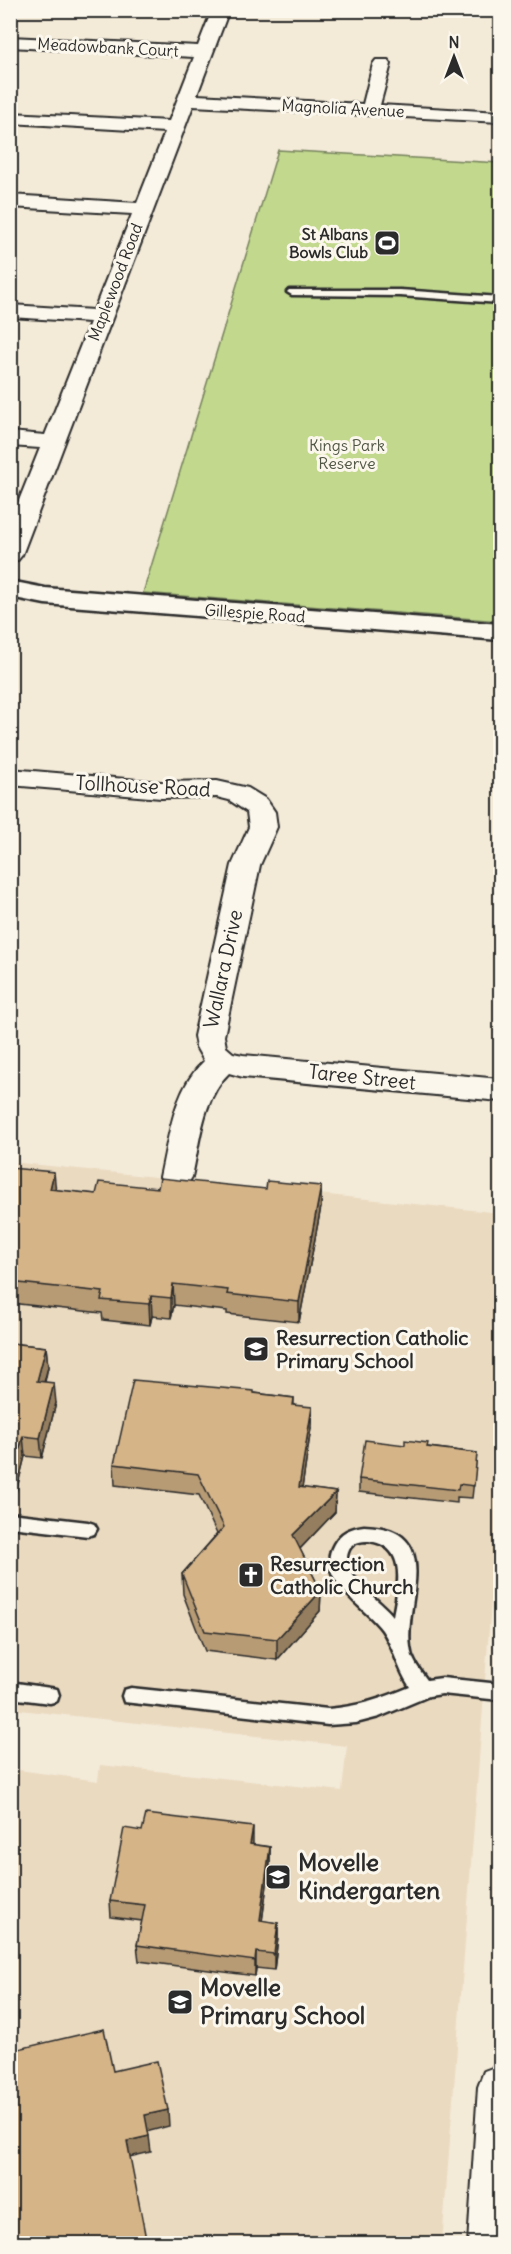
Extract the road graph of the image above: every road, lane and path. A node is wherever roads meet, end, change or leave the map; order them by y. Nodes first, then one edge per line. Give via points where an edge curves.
1 (221, 10) edge
2 (10, 42) edge
3 (205, 52) junction
4 (382, 64) dead end
5 (186, 100) junction
6 (370, 110) junction
7 (501, 117) edge
8 (10, 118) edge
9 (175, 127) junction
10 (10, 201) edge
11 (144, 209) junction
12 (292, 292) dead end
13 (501, 300) edge
14 (10, 311) edge
15 (102, 317) junction
16 (10, 439) edge
17 (54, 442) junction
18 (10, 555) edge
19 (10, 589) edge
20 (501, 632) edge
21 (10, 777) edge
22 (263, 819) joint
23 (223, 1061) junction
24 (501, 1090) edge
25 (177, 1177) edge
26 (10, 1520) edge
27 (88, 1529) dead end
28 (400, 1641) junction
29 (423, 1689) junction
30 (10, 1690) edge
31 (501, 1692) edge
32 (50, 1695) dead end
33 (131, 1696) dead end
34 (501, 2087) edge
35 (491, 2244) edge

1 - 3 street, Maplewood Road
2 - 3 street, Meadowbank Court
3 - 5 street, Maplewood Road
4 - 6 street
5 - 6 street, Magnolia Avenue
5 - 9 street, Maplewood Road
6 - 7 street, Magnolia Avenue
8 - 9 street
9 - 11 street, Maplewood Road
10 - 11 street
11 - 15 street, Maplewood Road
12 - 13 lane
14 - 15 street
15 - 17 street, Maplewood Road
16 - 17 street
17 - 18 street, Maplewood Road
19 - 20 street, Gillespie Road via 45,596
21 - 22 street, Tollhouse Road via 161,790 227,790 256,805
22 - 23 street, Wallara Drive via 246,865 208,1036 213,1053
23 - 24 street, Taree Street
23 - 25 street via 205,1078 194,1100
26 - 27 lane
28 - 28 lane via 407,1565 403,1551 393,1540 357,1534 346,1540 340,1550 343,1576 354,1592 379,1612
28 - 29 lane via 404,1660
29 - 31 lane via 442,1686
29 - 33 lane via 380,1709 328,1717
30 - 32 lane
34 - 35 street

